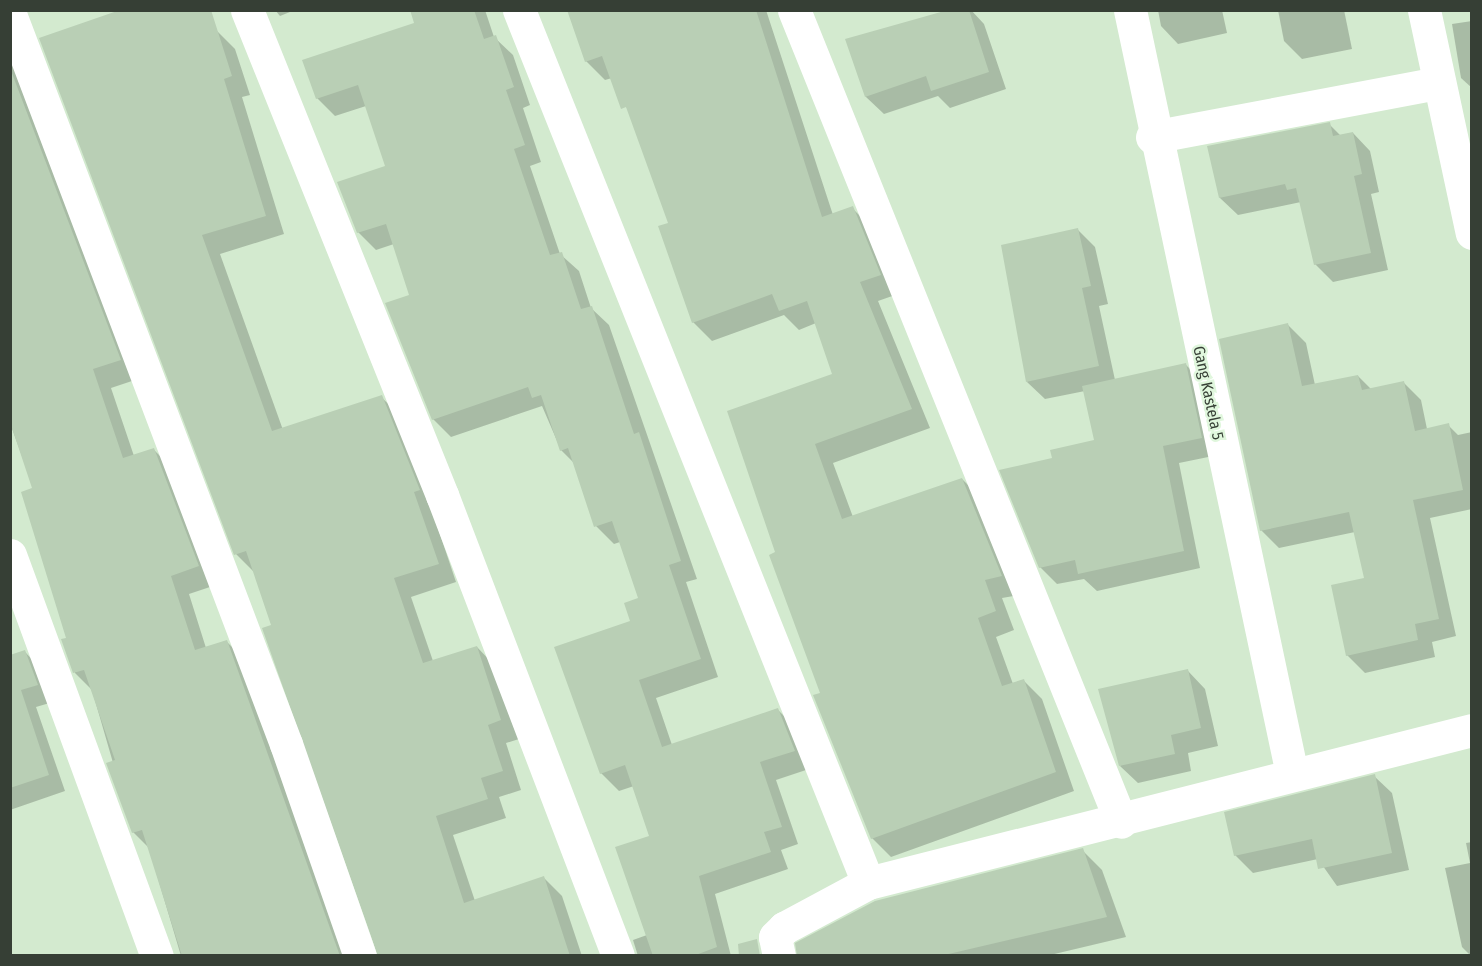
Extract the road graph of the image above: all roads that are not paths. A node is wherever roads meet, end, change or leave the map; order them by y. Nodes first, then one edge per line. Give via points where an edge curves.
1 (247, 10) edge
2 (519, 10) edge
3 (794, 10) edge
4 (1130, 10) edge
5 (1424, 10) edge
6 (10, 14) edge
7 (1437, 83) junction
8 (1152, 137) junction
9 (1472, 233) edge
10 (10, 555) edge
11 (1472, 730) edge
12 (1292, 774) junction
13 (1121, 822) junction
14 (868, 884) junction
15 (157, 956) edge
16 (360, 956) edge
17 (618, 956) edge
18 (779, 956) edge

1 - 17 street via 442,495
2 - 14 street
3 - 13 street
4 - 8 street, Gang Kastela 5
5 - 7 street
6 - 16 street via 282,733
7 - 8 street
7 - 9 street
8 - 12 street, Gang Kastela 5
10 - 15 street
11 - 12 street
12 - 13 street
13 - 14 street
14 - 18 street via 784,928 775,937

